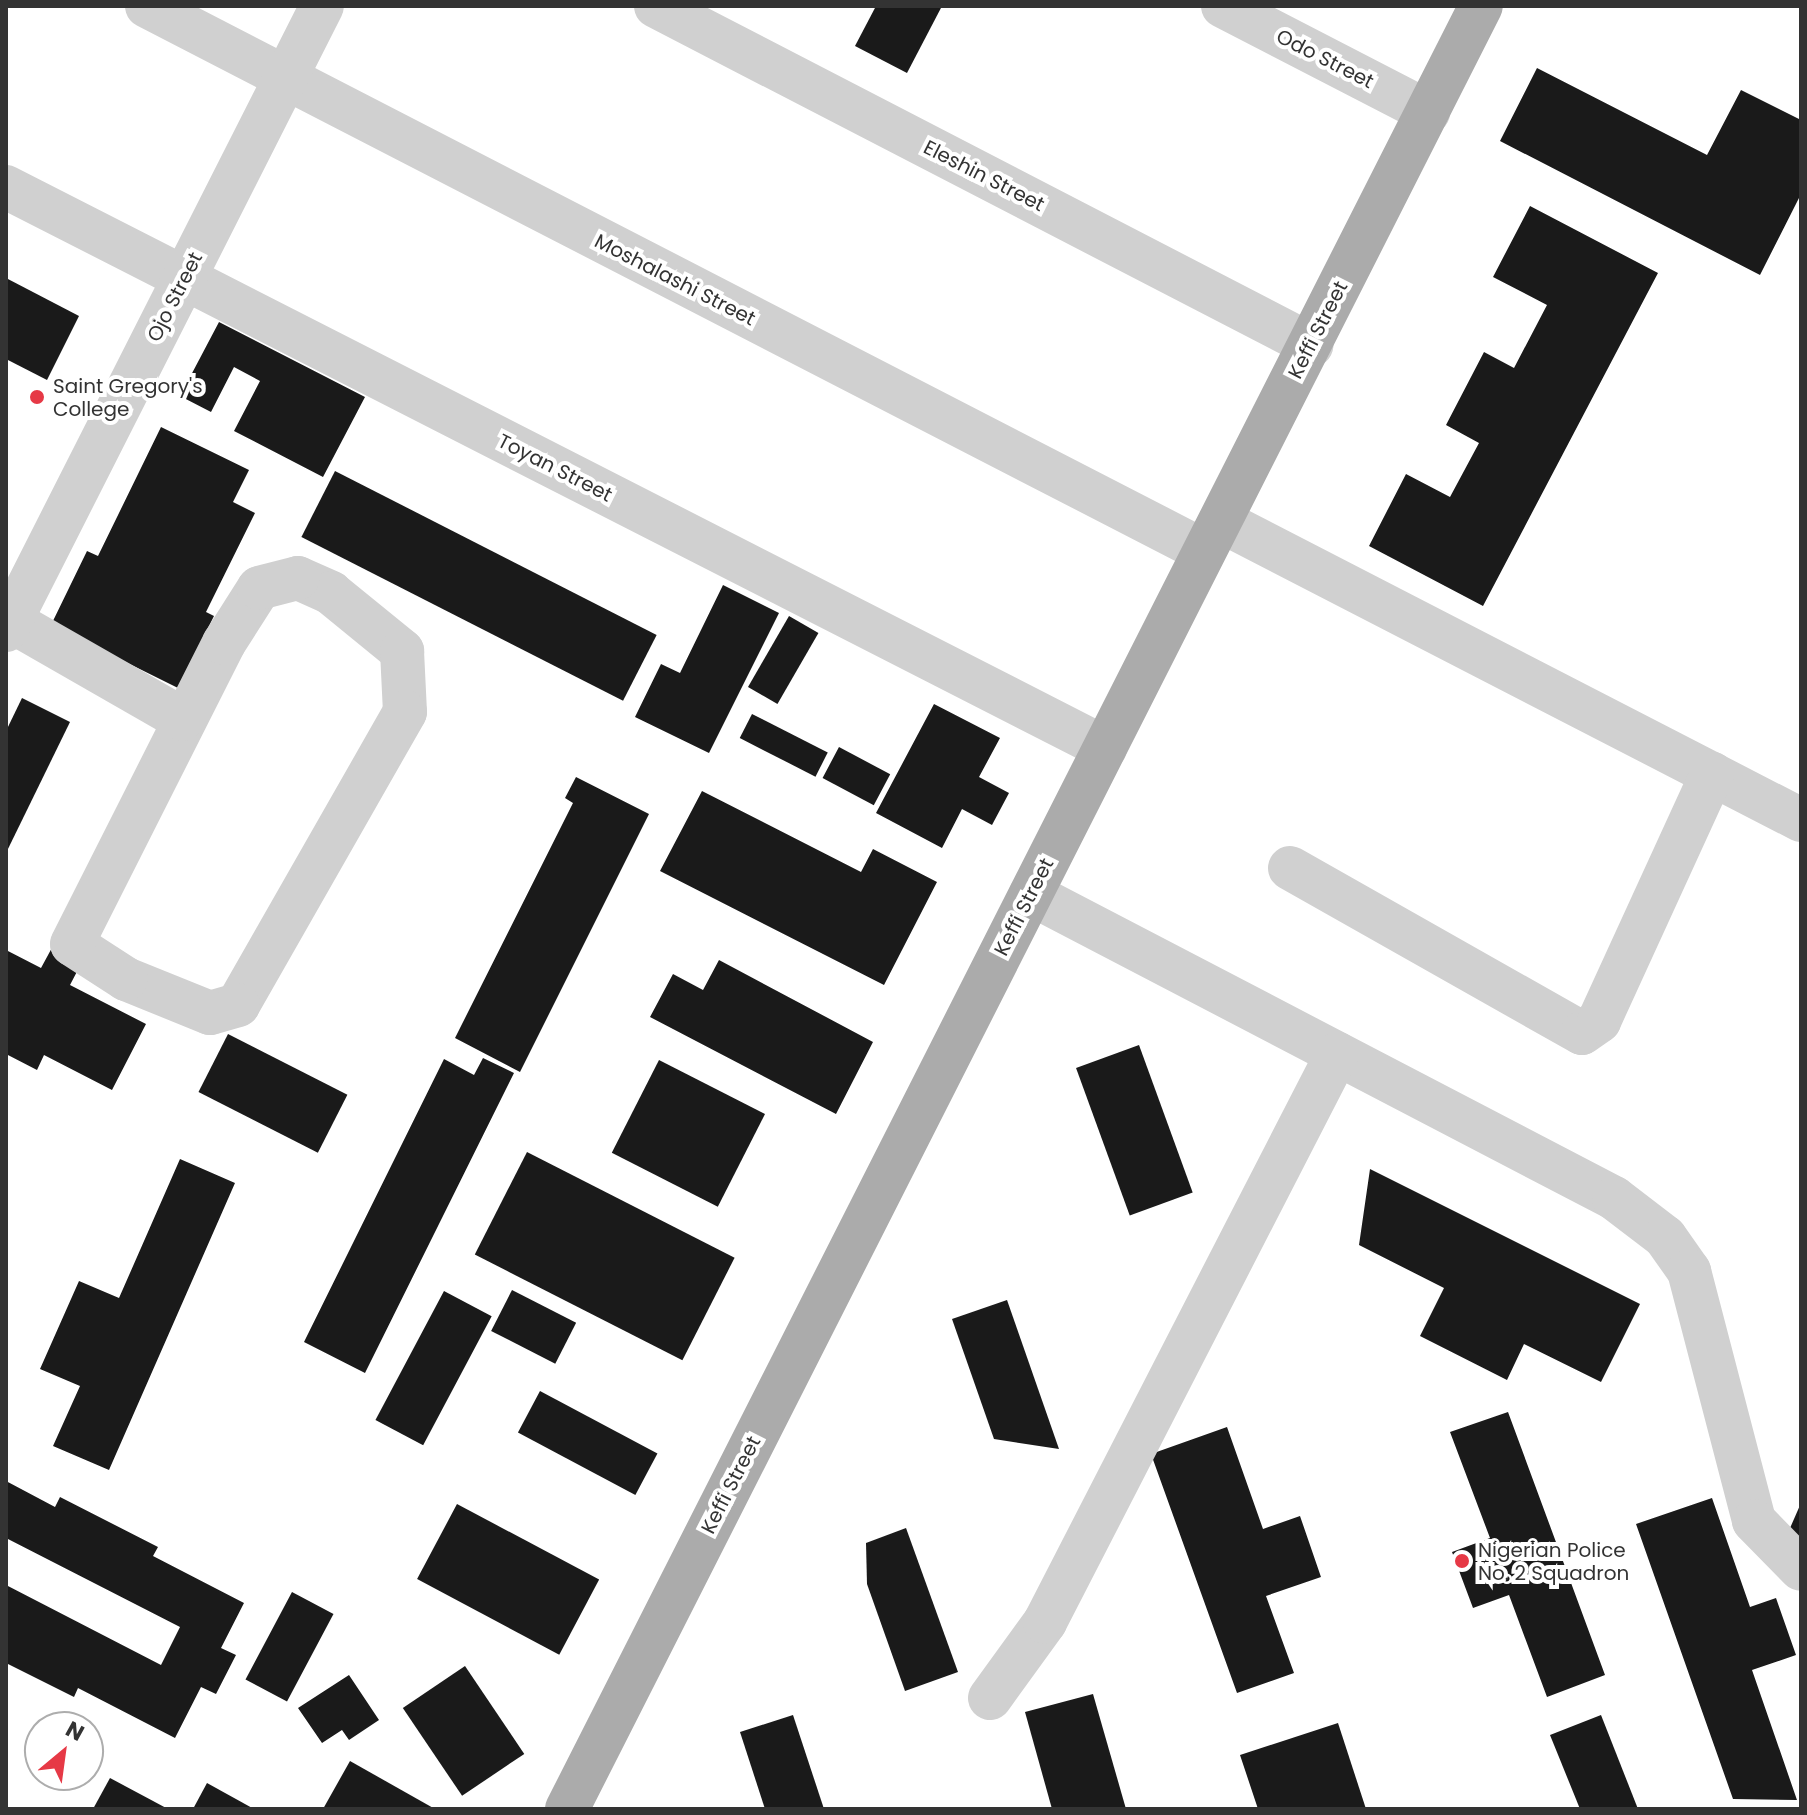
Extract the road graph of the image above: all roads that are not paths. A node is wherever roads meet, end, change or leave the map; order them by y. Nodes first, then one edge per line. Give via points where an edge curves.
1 (147, 6) edge
2 (322, 6) edge
3 (656, 6) edge
4 (1223, 6) edge
5 (1481, 6) edge
6 (285, 79) junction
7 (1428, 112) junction
8 (6, 187) edge
9 (184, 278) junction
10 (1311, 345) junction
11 (1212, 536) junction
12 (8, 625) edge
13 (182, 719) junction
14 (1105, 748) junction
15 (1712, 774) junction
16 (1801, 820) edge
17 (1290, 868) dead end
18 (1031, 894) junction
19 (1337, 1054) junction
20 (1801, 1569) edge
21 (990, 1698) dead end
22 (567, 1809) edge

1 - 6 street, Moshalashi Street
2 - 6 street, Ojo Street
3 - 10 street, Eleshin Street
4 - 7 street, Odo Street
5 - 7 main road, Keffi Street
6 - 9 street, Ojo Street
6 - 11 street, Moshalashi Street
7 - 10 main road, Keffi Street
8 - 9 street, Toyan Street
9 - 12 street, Ojo Street
9 - 14 street, Toyan Street
10 - 11 main road, Keffi Street
11 - 14 main road, Keffi Street
11 - 15 street, Moshalashi Street
12 - 13 street
13 - 13 street via 259,588 298,578 331,593 402,651 405,712 238,1005 210,1013 126,979 72,944
14 - 18 main road, Keffi Street
15 - 16 street, Moshalashi Street
15 - 17 street via 1599,1021 1582,1033
18 - 19 street
18 - 22 main road, Keffi Street
19 - 20 street via 1614,1198 1665,1237 1689,1271 1754,1521
19 - 21 street via 1045,1622

